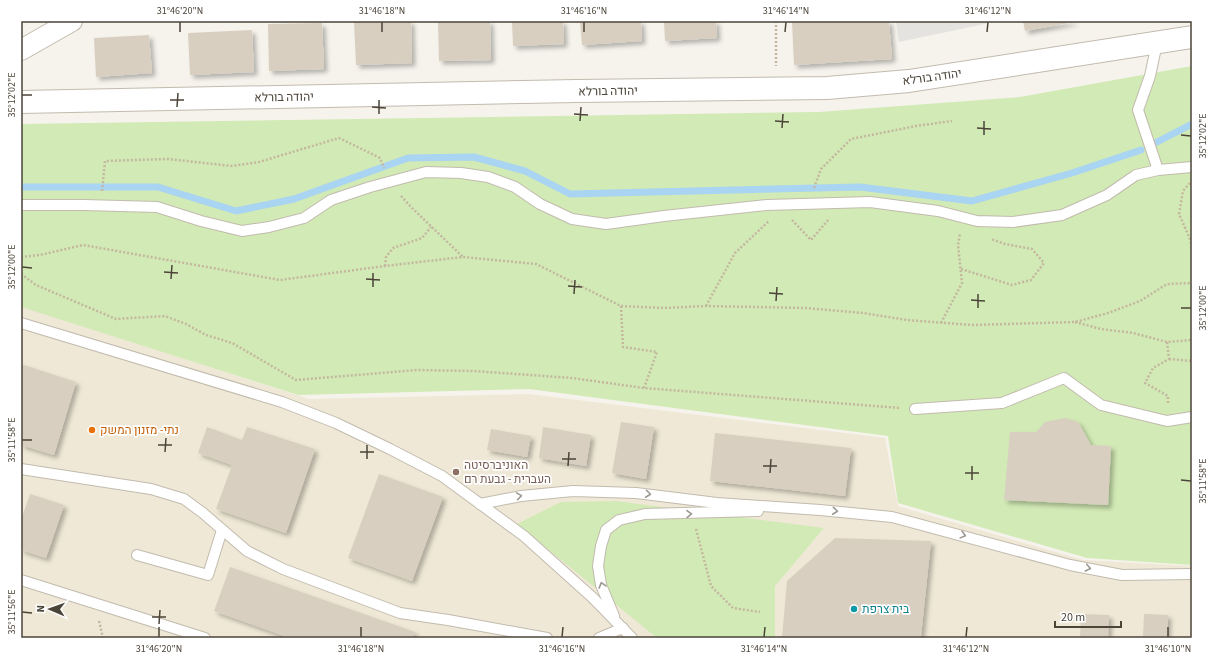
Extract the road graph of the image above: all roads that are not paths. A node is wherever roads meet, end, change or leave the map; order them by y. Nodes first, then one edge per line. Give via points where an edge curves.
1 (72, 21) edge
2 (1192, 37) edge
3 (1157, 43) junction
4 (21, 50) edge
5 (21, 102) edge
6 (1192, 167) edge
7 (1158, 170) junction
8 (21, 205) edge
9 (21, 323) edge
10 (915, 409) road end
11 (1192, 417) edge
12 (21, 469) edge
13 (480, 504) junction
14 (796, 508) junction
15 (222, 530) junction
16 (137, 555) dead end
17 (1192, 574) edge
18 (21, 580) edge
19 (619, 625) junction
20 (205, 638) edge
21 (547, 638) edge
22 (599, 638) edge
23 (632, 638) edge

1 - 4 street
2 - 3 street, יהודה בורלא
3 - 5 street, יהודה בורלא via 909,81 827,88
3 - 7 lane via 1150,76 1138,110
6 - 7 lane
7 - 8 lane via 1136,174 1107,195 1062,215 1013,222 977,220 938,211 870,202 844,202 784,207 767,205 606,224 572,219 540,204 515,187 488,177 426,172 331,200 304,218 242,231 157,207
9 - 13 lane via 282,402 336,423 442,476
10 - 11 lane via 1002,403 1064,378 1101,405 1167,422
12 - 15 lane via 151,489 184,499
13 -> 14 lane via 521,496 573,491 636,493 717,503
13 - 19 lane via 524,536
14 -> 17 lane via 892,517 1070,565 1122,575
19 -> 14 lane via 601,585 598,566 606,530 619,520 645,514
15 - 16 lane via 208,575
15 - 21 lane via 247,551 282,569 400,613
18 - 20 lane
19 - 22 lane
19 - 23 lane

